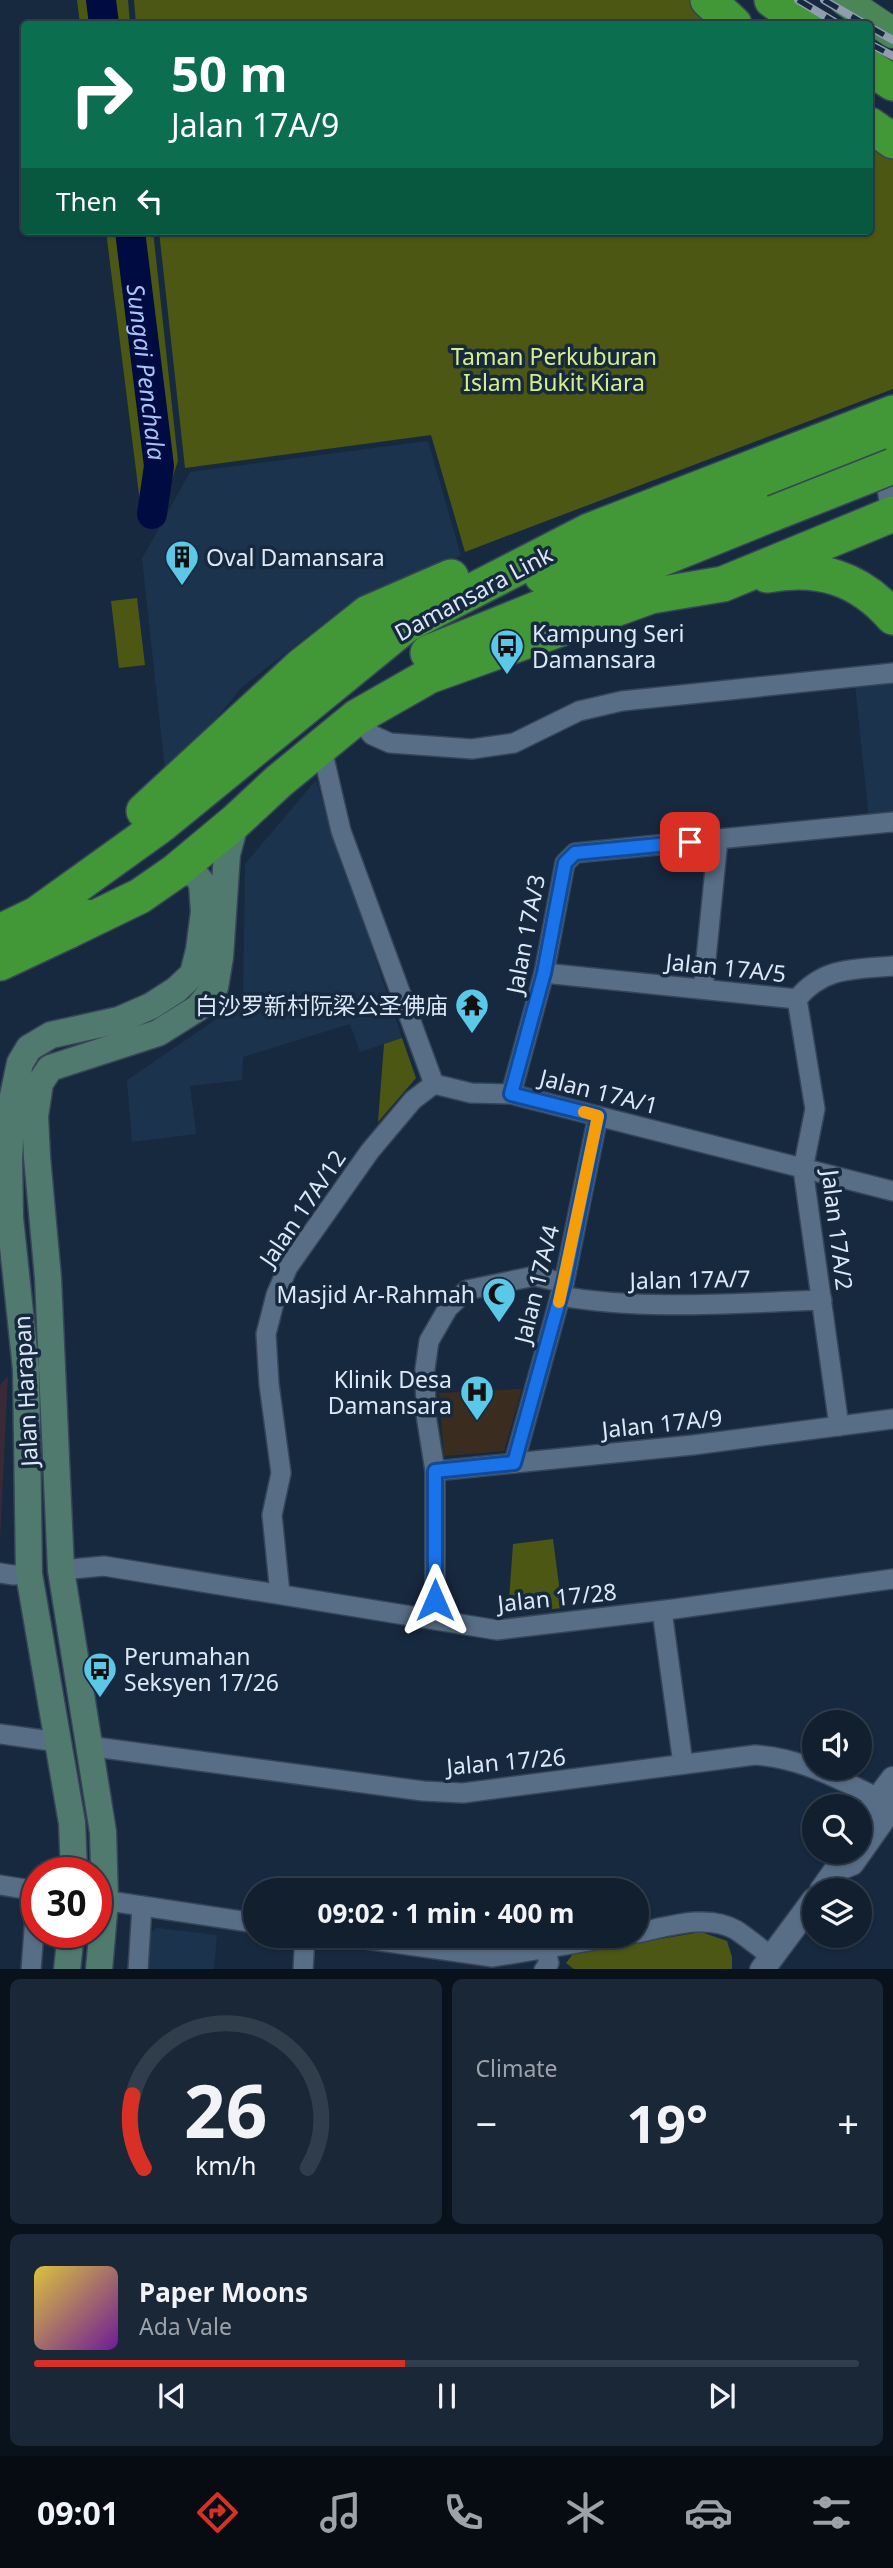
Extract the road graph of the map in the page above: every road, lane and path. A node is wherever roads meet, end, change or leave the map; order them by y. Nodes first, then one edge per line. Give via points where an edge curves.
1 (708, 0) edge
2 (772, 0) edge
3 (844, 0) edge
4 (731, 21) edge
5 (802, 21) edge
6 (893, 33) edge
7 (873, 70) edge
8 (893, 83) edge
9 (873, 127) edge
10 (893, 141) edge
11 (891, 441) edge
12 (805, 476) junction
13 (893, 513) edge
14 (577, 537) junction
15 (723, 583) junction
16 (651, 596) junction
17 (893, 617) edge
18 (378, 646) junction
19 (893, 673) edge
20 (357, 717) junction
21 (321, 745) junction
22 (236, 821) junction
23 (893, 822) edge
24 (718, 839) junction
25 (176, 871) junction
26 (0, 911) edge
27 (68, 931) junction
28 (0, 932) edge
29 (0, 963) edge
30 (893, 966) edge
31 (544, 973) junction
32 (703, 989) junction
33 (797, 999) junction
34 (434, 1084) junction
35 (511, 1094) junction
36 (598, 1116) junction
37 (803, 1169) junction
38 (893, 1191) edge
39 (562, 1289) junction
40 (822, 1300) junction
41 (893, 1419) edge
42 (839, 1426) junction
43 (514, 1463) junction
44 (435, 1471) junction
45 (61, 1570) junction
46 (893, 1570) edge
47 (0, 1573) edge
48 (29, 1574) junction
49 (893, 1579) edge
50 (280, 1594) junction
51 (435, 1600) dead end
52 (668, 1610) junction
53 (0, 1734) edge
54 (58, 1742) junction
55 (88, 1746) junction
56 (682, 1764) junction
57 (884, 1808) edge
58 (872, 1829) edge
59 (73, 1857) edge
60 (102, 1857) edge
61 (0, 1885) edge
62 (21, 1888) edge
63 (112, 1902) edge
64 (142, 1906) junction
65 (802, 1916) edge
66 (243, 1921) edge
67 (649, 1931) edge
68 (33, 1948) edge
69 (70, 1948) edge
70 (100, 1948) edge
71 (304, 1948) edge
72 (430, 1948) edge
73 (545, 1948) joint
74 (767, 1963) edge
75 (31, 1969) edge
76 (68, 1969) edge
77 (99, 1969) edge
78 (138, 1969) edge
79 (303, 1969) edge
80 (544, 1969) edge

1 - 4 highway
2 - 5 highway
3 - 6 main road
7 - 8 highway
9 - 10 highway
11 - 12 highway
11 - 13 street
11 - 14 highway, Damansara Link
11 - 27 highway, Damansara Link, bridge via 774,513 404,663 382,676 286,744
12 - 16 highway via 830,479 837,498 829,518 708,566
12 - 18 highway via 452,611
13 - 15 highway
14 - 18 highway, Damansara Link via 406,625
14 - 26 highway via 508,552 368,613 300,667 118,836 52,884
15 - 16 highway
15 - 17 highway via 791,571 833,575 881,603
16 - 20 highway via 429,676
18 - 28 highway, Damansara Link via 161,825 37,915
19 - 20 street via 621,701 579,712 514,743 472,749 390,743 372,735
20 - 21 highway
21 - 22 highway
21 - 34 street via 341,831
22 - 25 highway
22 - 45 main road via 227,854 215,987 198,1008 158,1033 50,1068 40,1083 35,1116 48,1278
23 - 24 street, Jalan 17A/3
24 - 31 street, Jalan 17A/3 via 575,853 565,863
24 - 32 street
25 - 27 highway via 140,897
25 - 48 main road, Jalan Harapan via 194,873 201,884 204,912 193,974 151,1006 119,1020 38,1041 20,1063 15,1080 10,1218 26,1368
27 - 29 highway, Damansara Link
30 - 33 street, Jalan 17A/5 via 829,974 809,985
31 - 32 street, Jalan 17A/5
31 - 35 street, Jalan 17A/3
32 - 33 street, Jalan 17A/5
33 - 37 street, Jalan 17A/2 via 816,1109
34 - 35 street, Jalan 17A/1 via 471,1093
34 - 50 street, Jalan 17A/12 via 413,1100 370,1152 288,1267 276,1295 267,1334 281,1473 272,1515
35 - 36 street, Jalan 17A/1
36 - 37 street, Jalan 17A/1
36 - 39 street, Jalan 17A/4
37 - 38 street, Jalan 17A/1
37 - 40 street, Jalan 17A/2
39 - 40 street, Jalan 17A/7 via 600,1303 641,1306
39 - 43 street, Jalan 17A/4
39 - 44 street, Jalan 17A/7 via 535,1276 495,1282 467,1290 448,1308 429,1342 425,1369
40 - 42 street, Jalan 17A/2
41 - 42 street, Jalan 17A/9
42 - 43 street, Jalan 17A/9
43 - 44 street, Jalan 17A/9
44 - 51 street, Jalan 17A/7
45 - 50 street, Jalan 17/28 via 104,1566
45 - 55 main road
46 - 52 street via 690,1596
47 - 48 street
48 - 54 main road, Jalan Harapan
49 - 52 street, Jalan 17/28
50 - 52 street, Jalan 17/28 via 497,1630
52 - 56 street
53 - 54 street
54 - 59 main road, Jalan Harapan
55 - 56 street, Jalan 17/26 via 463,1793
55 - 60 main road via 103,1832
56 - 57 street, Jalan 17/26 via 755,1755 779,1757 803,1763
57 - 58 street
61 - 62 street
63 - 64 street
64 - 66 street
64 - 78 street
65 - 74 street
67 - 74 street via 718,1923 735,1930
68 - 75 street
69 - 76 main road
70 - 77 main road
71 - 79 street
72 - 73 street via 493,1957
73 - 80 street via 549,1963

